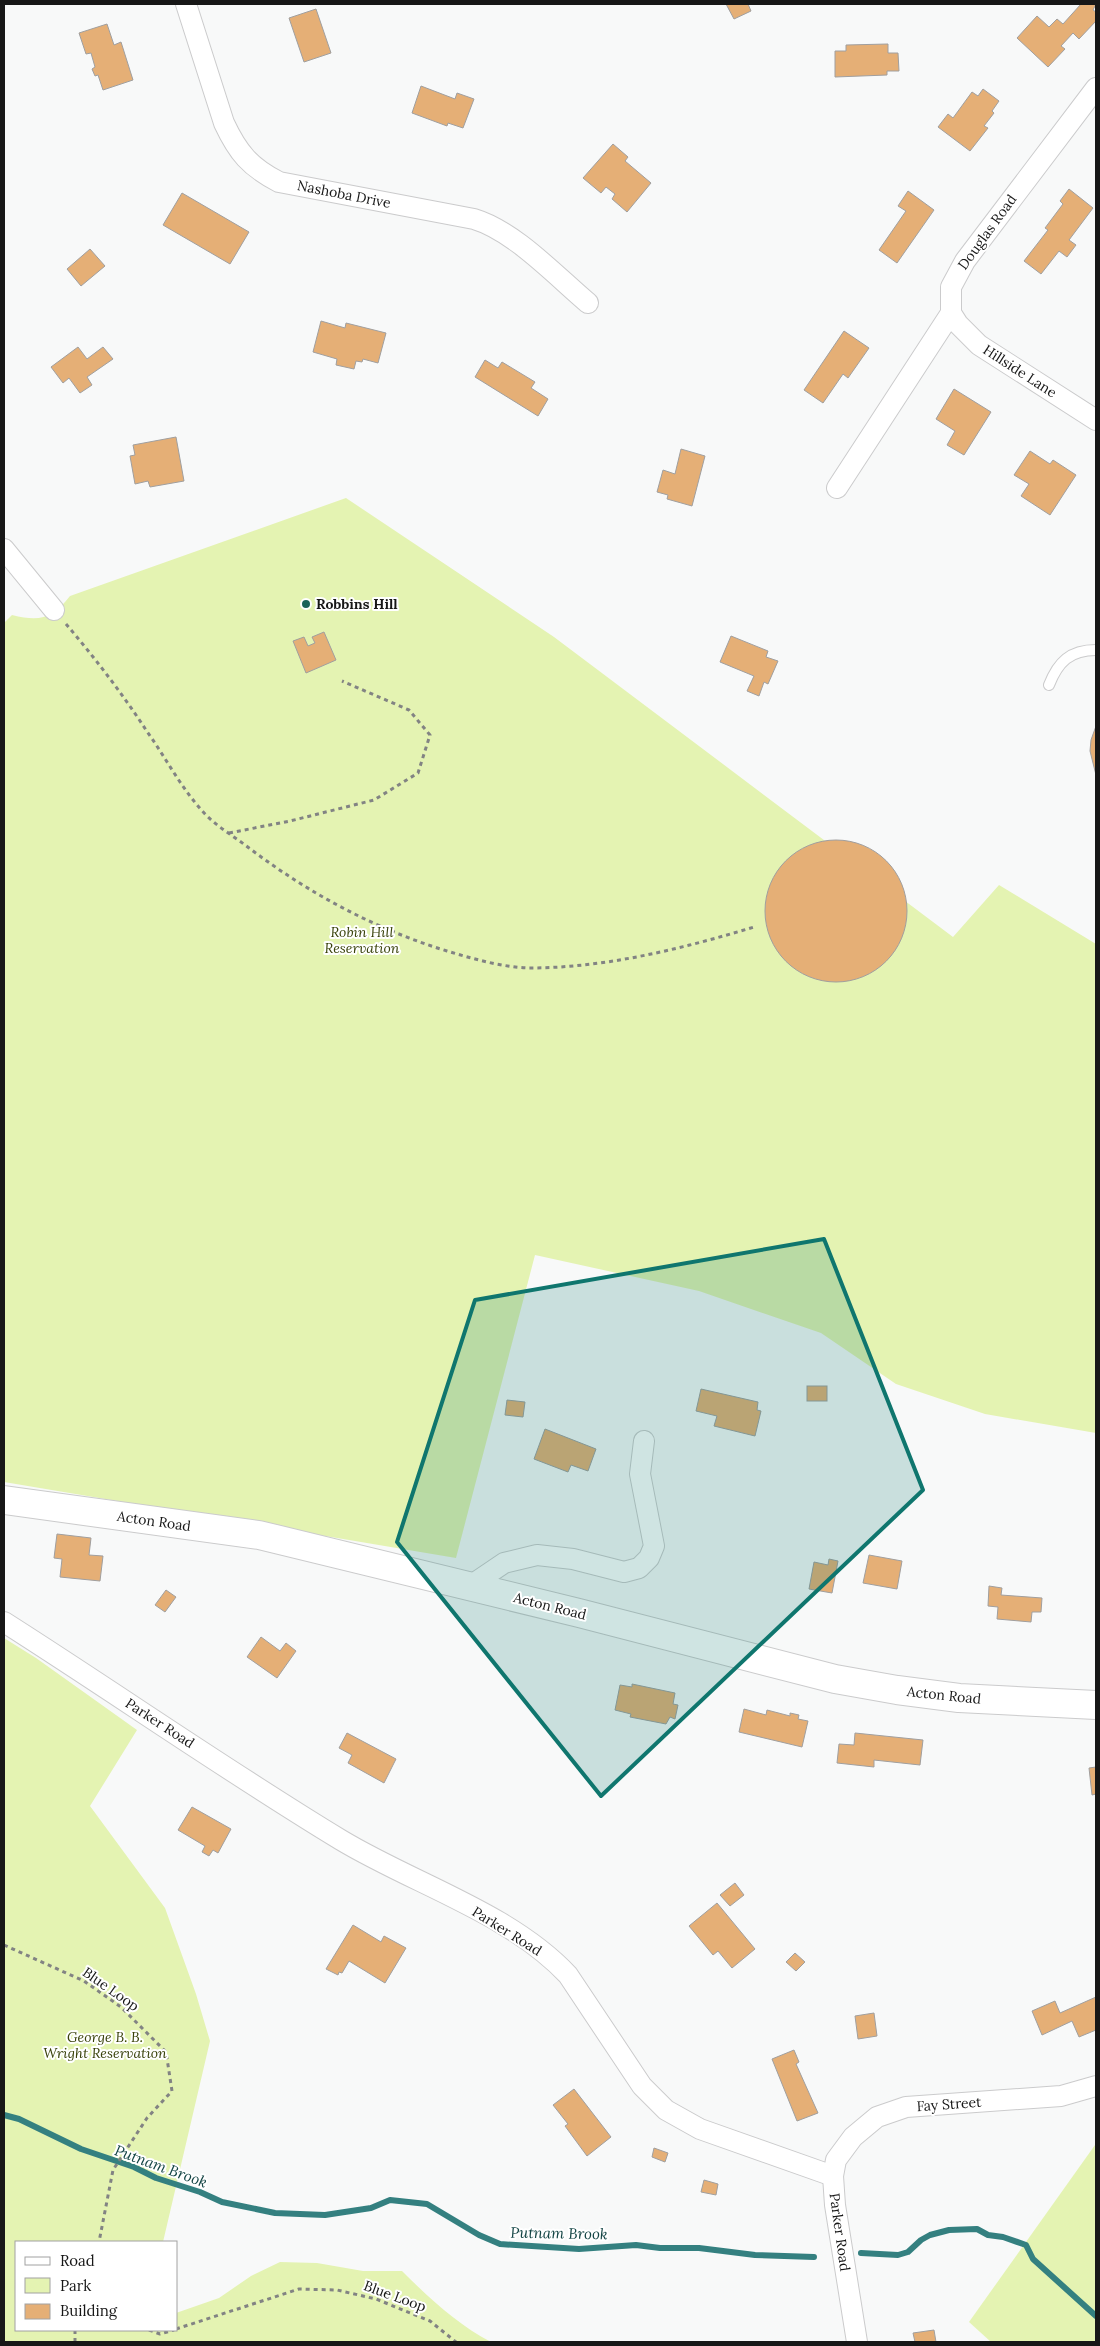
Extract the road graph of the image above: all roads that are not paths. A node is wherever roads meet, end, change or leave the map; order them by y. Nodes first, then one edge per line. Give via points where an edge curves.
1 (186, 4) edge
2 (1096, 88) edge
3 (588, 303) dead end
4 (951, 313) junction
5 (1096, 420) edge
6 (837, 488) dead end
7 (4, 549) edge
8 (54, 610) road end
9 (1096, 642) edge
10 (1092, 650) edge
11 (1049, 685) dead end
12 (644, 1440) dead end
13 (4, 1500) edge
14 (470, 1586) junction
15 (4, 1622) edge
16 (1096, 1705) edge
17 (1096, 2086) edge
18 (833, 2176) junction
19 (857, 2342) edge

1 - 3 street, Nashoba Drive via 224,123 233,142 259,172 280,182 490,224
2 - 4 street, Douglas Road via 965,261 951,286
4 - 5 street, Hillside Lane via 979,345
4 - 6 street
7 - 8 street
9 - 10 lane
10 - 11 lane via 1074,653 1055,670
12 - 14 street via 640,1474 654,1546 649,1558 639,1568 624,1572 572,1558 536,1555 504,1562
13 - 14 main road, Acton Road via 259,1536
14 - 16 main road, Acton Road via 834,1679 958,1698
15 - 18 street, Parker Road via 342,1841 521,1936 568,1976 642,2086 675,2116 700,2129
17 - 18 street, Fay Street via 1061,2096 946,2103 892,2111 870,2121 853,2137 836,2160
18 - 19 street, Parker Road

